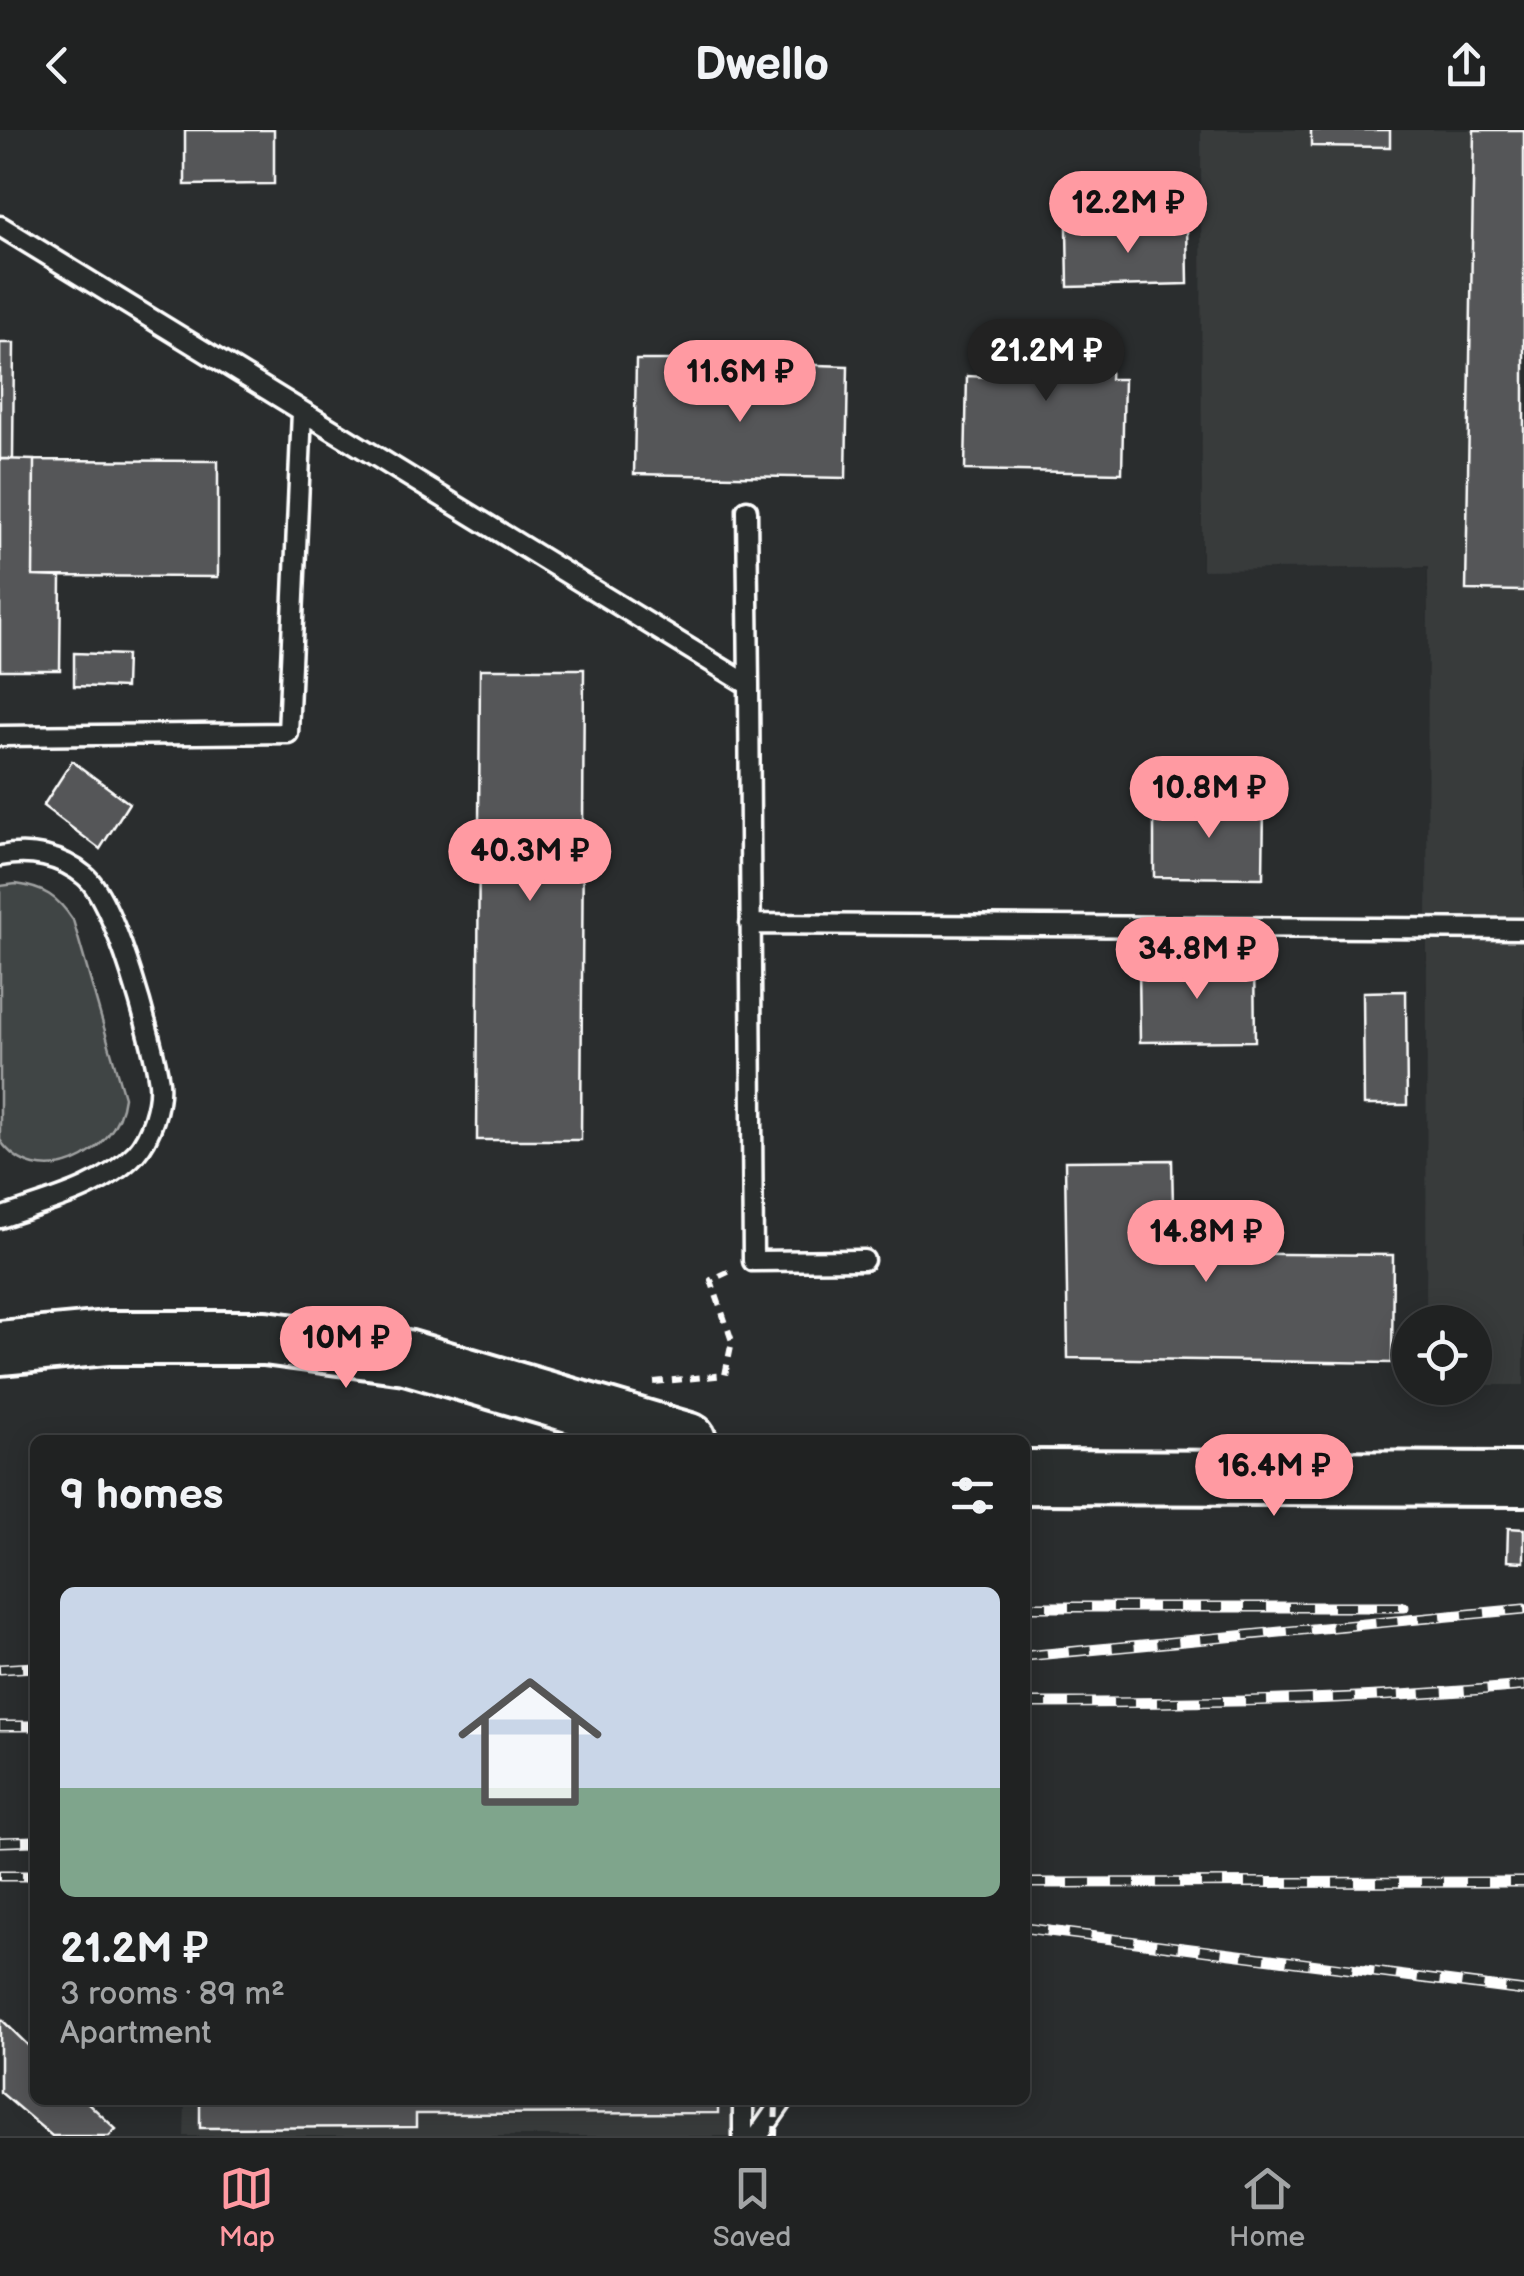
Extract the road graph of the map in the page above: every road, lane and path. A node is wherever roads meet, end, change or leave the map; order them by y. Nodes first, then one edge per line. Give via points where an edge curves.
1 (0, 226) edge
2 (302, 412) junction
3 (747, 510) dead end
4 (748, 686) junction
5 (0, 736) edge
6 (0, 856) edge
7 (750, 924) junction
8 (1524, 929) edge
9 (0, 1218) edge
10 (864, 1260) dead end
11 (753, 1261) junction
12 (0, 1348) edge
13 (627, 1422) junction
14 (671, 1435) edge
15 (1030, 1477) edge
16 (1524, 1478) edge
17 (743, 2105) edge
18 (777, 2105) edge
19 (779, 2105) edge
20 (743, 2136) edge
21 (758, 2136) edge
22 (775, 2136) edge

1 - 2 lane
2 - 4 lane
2 - 5 lane via 288,734
3 - 4 lane
4 - 7 lane
6 - 9 lane via 22,852 58,859 88,878 110,908 159,1085 154,1119 138,1151 72,1194
7 - 8 lane
7 - 11 lane
10 - 11 lane
11 - 13 path via 711,1280 732,1341 725,1375 649,1382
12 - 13 street via 107,1338 266,1338 406,1357
13 - 14 street
15 - 16 street
17 - 20 lane
18 - 21 lane
19 - 22 path, bridge

